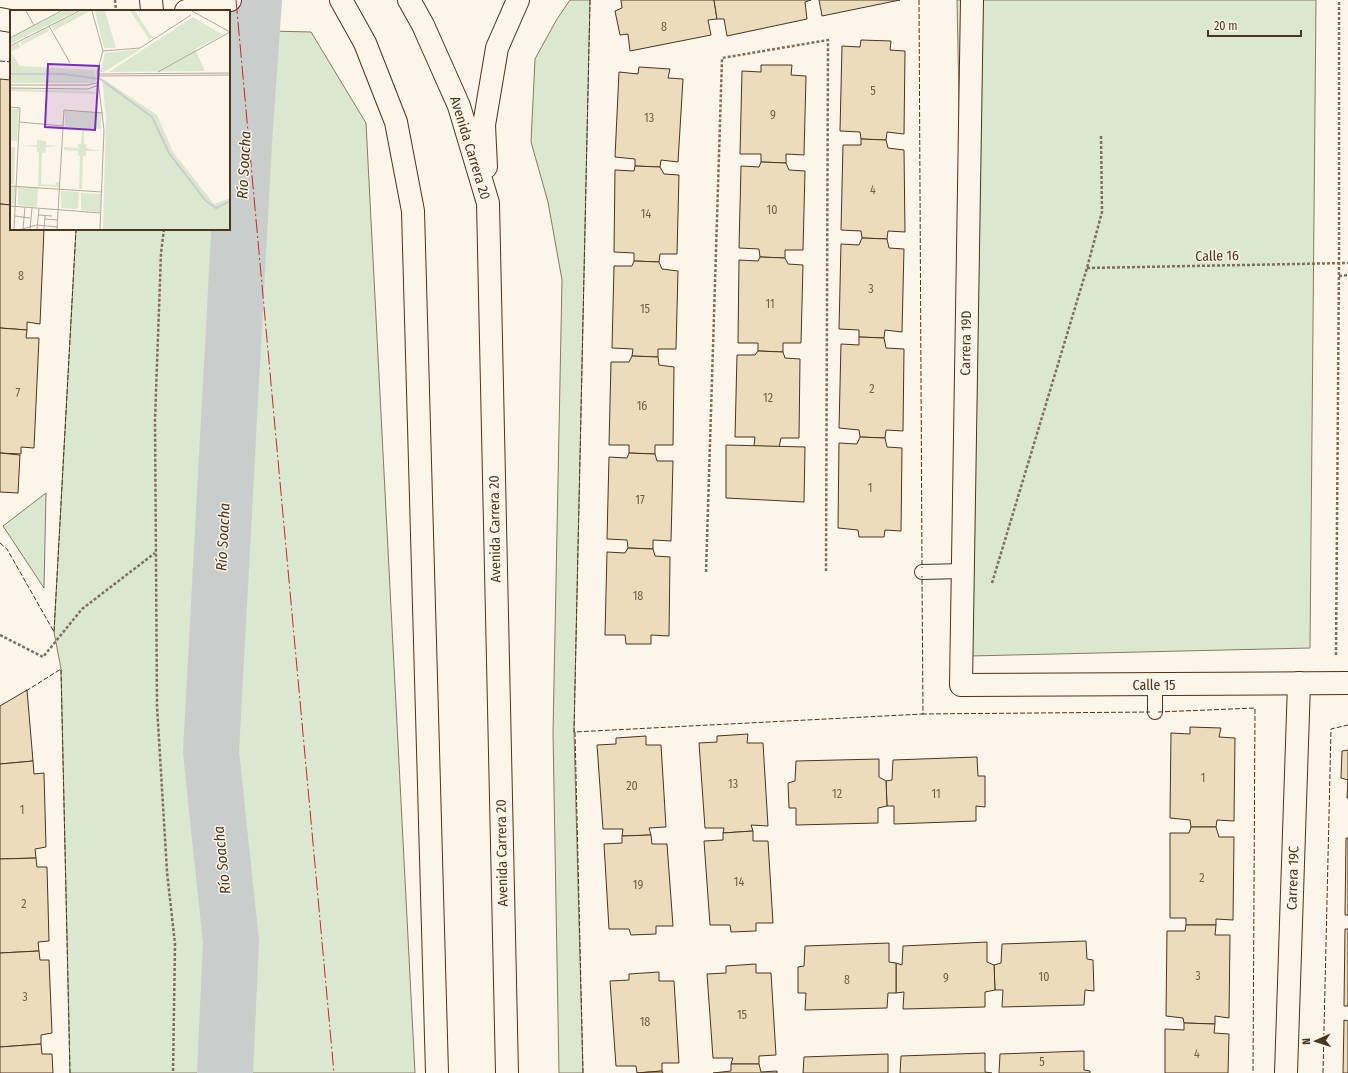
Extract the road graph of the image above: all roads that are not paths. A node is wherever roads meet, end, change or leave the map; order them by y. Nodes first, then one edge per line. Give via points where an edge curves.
1 (151, 0) edge
2 (341, 0) edge
3 (409, 0) edge
4 (518, 0) edge
5 (972, 0) edge
6 (227, 1) edge
7 (191, 7) edge
8 (152, 10) edge
9 (0, 19) edge
10 (10, 21) edge
11 (488, 202) junction
12 (962, 571) junction
13 (922, 572) dead end
14 (1299, 683) junction
15 (1342, 683) edge
16 (1155, 685) junction
17 (961, 686) joint
18 (1155, 712) dead end
19 (437, 1073) edge
20 (507, 1073) edge
21 (1286, 1073) edge

1 - 8 street
2 - 19 street via 365,43 396,122 413,211
3 - 11 street, Avenida Carrera 20 via 459,106
4 - 11 street via 497,48 484,125
5 - 12 street, Carrera 19D
6 - 7 street
9 - 10 street
11 - 20 street, Avenida Carrera 20
12 - 13 lane
12 - 17 street, Carrera 19D
14 - 15 street, Calle 15
14 - 16 street, Calle 15
14 - 21 street, Carrera 19C
16 - 17 street, Calle 15
16 - 18 lane

